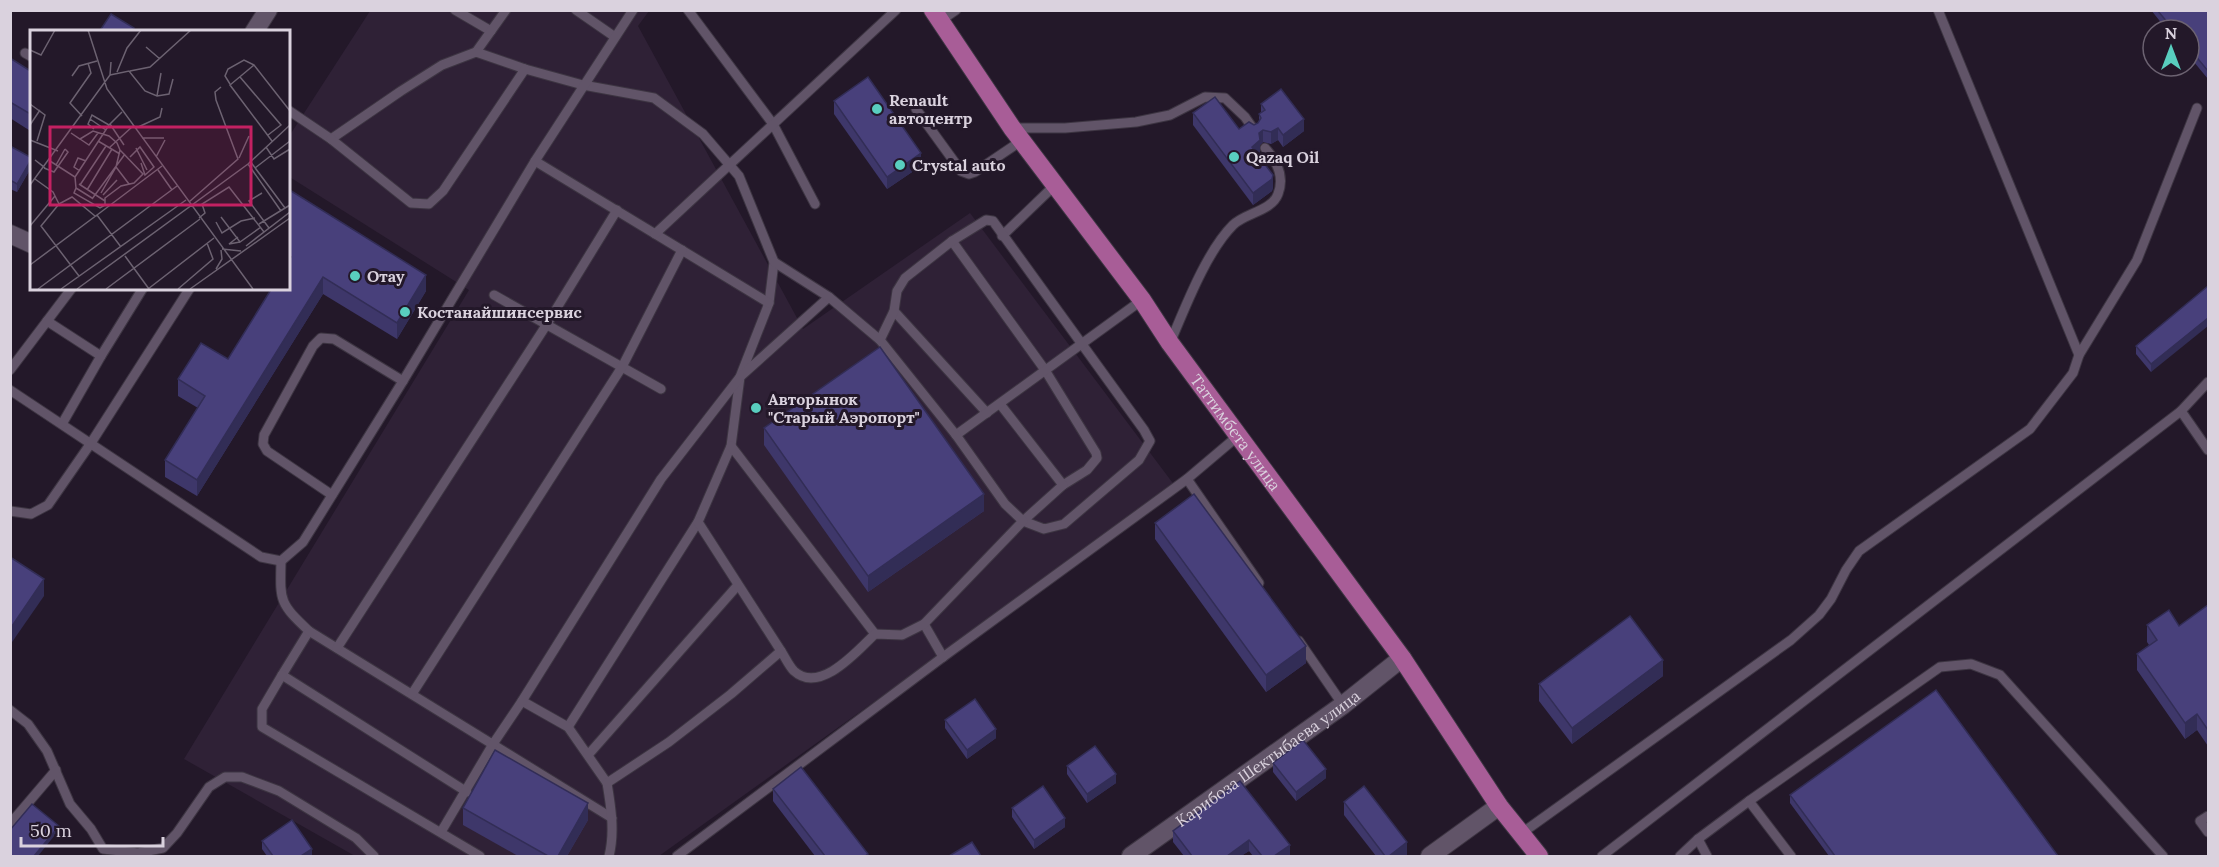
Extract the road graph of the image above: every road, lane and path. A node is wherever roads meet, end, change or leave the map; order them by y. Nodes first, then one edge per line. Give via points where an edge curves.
1 (268, 10) edge
2 (455, 10) edge
3 (506, 10) edge
4 (576, 10) edge
5 (633, 10) edge
6 (688, 10) edge
7 (896, 10) edge
8 (956, 10) edge
9 (1938, 10) edge
10 (885, 14) edge
11 (937, 16) edge
12 (255, 30) edge
13 (491, 31) junction
14 (615, 37) junction
15 (476, 52) junction
16 (525, 69) junction
17 (582, 85) junction
18 (2197, 108) dead end
19 (916, 109) dead end
20 (290, 111) edge
21 (773, 124) junction
22 (1254, 130) edge
23 (1016, 134) junction
24 (331, 139) junction
25 (1265, 147) dead end
26 (535, 160) junction
27 (730, 164) junction
28 (1055, 185) junction
29 (815, 204) dead end
30 (616, 210) junction
31 (10, 234) edge
32 (655, 234) junction
33 (1002, 236) junction
34 (952, 241) junction
35 (30, 243) edge
36 (682, 250) junction
37 (774, 262) junction
38 (70, 290) edge
39 (142, 290) edge
40 (189, 290) edge
41 (495, 295) dead end
42 (829, 297) junction
43 (1142, 300) junction
44 (769, 303) junction
45 (894, 311) junction
46 (47, 321) junction
47 (548, 324) junction
48 (880, 340) junction
49 (1083, 343) junction
50 (1170, 343) junction
51 (2079, 355) junction
52 (101, 356) junction
53 (622, 367) junction
54 (10, 370) edge
55 (1045, 370) junction
56 (740, 378) junction
57 (403, 381) junction
58 (2208, 382) edge
59 (662, 389) dead end
60 (10, 390) edge
61 (1000, 404) junction
62 (2181, 411) junction
63 (987, 413) junction
64 (62, 424) junction
65 (956, 435) junction
66 (1239, 435) junction
67 (91, 443) junction
68 (730, 446) junction
69 (2208, 450) edge
70 (1187, 479) junction
71 (1063, 485) junction
72 (332, 495) junction
73 (10, 512) edge
74 (1023, 521) junction
75 (698, 522) junction
76 (281, 561) junction
77 (738, 585) junction
78 (1262, 587) edge
79 (924, 624) junction
80 (309, 631) junction
81 (875, 634) junction
82 (1296, 636) edge
83 (337, 648) junction
84 (781, 651) junction
85 (943, 657) junction
86 (1402, 658) junction
87 (282, 675) junction
88 (412, 694) junction
89 (522, 701) junction
90 (1343, 705) junction
91 (10, 711) edge
92 (568, 727) junction
93 (493, 744) junction
94 (588, 755) junction
95 (56, 770) junction
96 (607, 783) junction
97 (467, 792) junction
98 (1749, 801) junction
99 (1499, 806) junction
100 (2208, 816) edge
101 (612, 818) junction
102 (10, 824) edge
103 (441, 832) junction
104 (2208, 832) edge
105 (1522, 833) junction
106 (1698, 839) junction
107 (103, 849) junction
108 (96, 856) edge
109 (374, 856) edge
110 (480, 856) edge
111 (609, 856) edge
112 (677, 856) edge
113 (1131, 856) edge
114 (1430, 856) edge
115 (1539, 856) edge
116 (1602, 856) edge
117 (1680, 856) edge
118 (1707, 856) edge
119 (1791, 856) edge
120 (2163, 856) edge

1 - 12 street
2 - 13 lane
3 - 13 lane
4 - 14 lane
5 - 14 lane
6 - 21 lane
7 - 10 lane
8 - 11 lane
9 - 51 lane
10 - 21 lane
11 - 23 main road, Таттимбета улица
13 - 15 lane
14 - 17 lane
15 - 16 lane
15 - 24 lane via 442,65
16 - 17 lane
16 - 24 lane via 443,191 429,204 411,203
17 - 26 lane
17 - 27 lane via 654,98 703,134
18 - 51 lane via 2137,260
19 - 23 lane via 961,171 969,174
20 - 24 lane
21 - 27 lane
21 - 29 lane
22 - 23 lane via 1225,98 1205,97 1170,115 1136,122
23 - 28 main road, Таттимбета улица
25 - 50 lane via 1281,175 1278,194 1273,202 1235,223 1217,244
26 - 30 lane
26 - 57 lane
27 - 32 lane
27 - 37 lane via 739,176
28 - 33 lane
28 - 43 main road, Таттимбета улица
30 - 32 lane
30 - 47 lane
31 - 35 street
32 - 36 lane
33 - 34 lane via 993,221 986,219
33 - 49 lane
34 - 45 lane via 905,278 897,291
34 - 55 lane
36 - 44 lane
36 - 53 lane
37 - 42 lane
37 - 44 lane
38 - 46 lane
39 - 52 lane
40 - 67 lane
41 - 47 lane
42 - 48 lane
42 - 56 lane
43 - 49 lane
43 - 50 main road, Таттимбета улица
44 - 56 lane
45 - 48 lane
45 - 63 lane
46 - 52 lane
46 - 54 lane
47 - 53 lane
47 - 83 lane
48 - 65 lane
49 - 55 lane
49 - 74 lane via 1150,441 1139,460 1064,524 1044,529
50 - 66 main road, Таттимбета улица
51 - 105 lane via 2073,373 2030,429 1859,551 1819,615 1791,640
52 - 64 lane
53 - 59 lane
53 - 88 lane
55 - 61 lane
55 - 71 lane via 1097,458 1087,470
56 - 68 lane
56 - 89 lane via 662,479
57 - 72 lane
57 - 72 lane via 334,339 321,338 313,346 264,435 263,444 267,451
58 - 62 lane
60 - 64 lane
61 - 63 lane
61 - 71 lane
62 - 69 lane
62 - 116 lane
63 - 65 lane
64 - 67 lane
65 - 74 lane via 1005,504
66 - 70 lane
66 - 86 main road, Таттимбета улица
67 - 73 lane via 48,505 31,514
67 - 76 lane via 261,557
68 - 75 lane
68 - 81 lane
70 - 78 lane
70 - 85 lane
71 - 74 lane
72 - 76 lane via 303,542
74 - 79 lane
75 - 77 lane
75 - 92 lane
76 - 80 lane via 282,600
77 - 84 lane
77 - 94 lane
79 - 81 lane via 902,635
79 - 85 lane
80 - 83 lane
80 - 87 lane
81 - 84 lane via 840,667 811,678 795,672
82 - 90 lane
83 - 88 lane
84 - 96 lane via 669,742
85 - 112 lane
86 - 90 street, Карибоза Шектыбаева улица
86 - 99 main road, Таттимбета улица
87 - 97 lane
87 - 103 lane via 262,709 262,727
88 - 93 lane
89 - 92 lane
89 - 93 lane
90 - 113 street, Карибоза Шектыбаева улица
91 - 95 lane via 28,724
92 - 94 lane
93 - 97 lane
93 - 101 lane
94 - 96 lane
95 - 102 lane
95 - 107 lane via 70,804
96 - 101 lane
97 - 103 lane
98 - 106 lane
98 - 119 lane
98 - 120 lane via 1940,667 1971,663 2000,675
99 - 105 main road, Таттимбета улица
99 - 114 street
100 - 104 lane via 2200,821
101 - 111 lane
103 - 110 lane
105 - 115 main road, Таттимбета улица
106 - 117 lane
106 - 118 lane
107 - 108 lane
107 - 109 lane via 138,853 163,848 209,787 225,777 242,777 279,791 356,838

